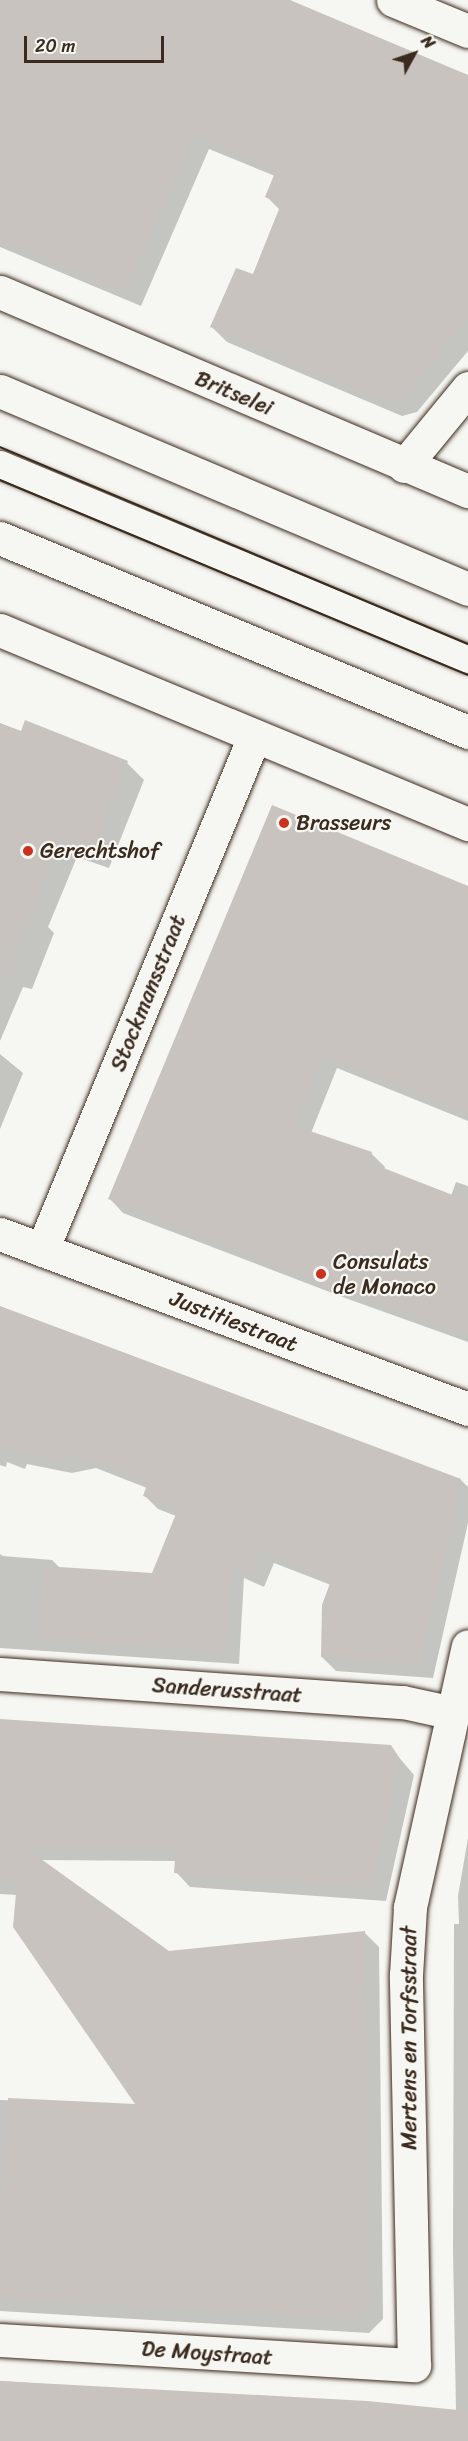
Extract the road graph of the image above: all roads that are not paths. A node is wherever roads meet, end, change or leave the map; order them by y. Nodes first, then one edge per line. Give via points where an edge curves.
1 (393, 0) edge
2 (468, 31) edge
3 (0, 292) edge
4 (468, 388) edge
5 (0, 392) edge
6 (0, 464) edge
7 (404, 465) junction
8 (468, 491) edge
9 (0, 538) edge
10 (468, 589) edge
11 (0, 630) edge
12 (468, 659) edge
13 (468, 732) edge
14 (254, 737) junction
15 (468, 824) edge
16 (0, 1234) edge
17 (42, 1250) junction
18 (468, 1409) edge
19 (468, 1646) edge
20 (0, 1674) edge
21 (453, 1713) junction
22 (0, 2340) edge
23 (414, 2365) joint

1 - 2 street
3 - 7 street, Britselei
4 - 7 street
5 - 10 street
6 - 12 lane
7 - 8 street, Britselei
9 - 13 street
11 - 14 street
14 - 15 street
14 - 17 street, Stockmansstraat
16 - 17 street, Justitiestraat
17 - 18 street, Justitiestraat
19 - 21 street, Mertens en Torfsstraat
20 - 21 street, Sanderusstraat via 404,1702
21 - 23 street, Mertens en Torfsstraat via 410,1907 406,1975
22 - 23 street, De Moystraat

